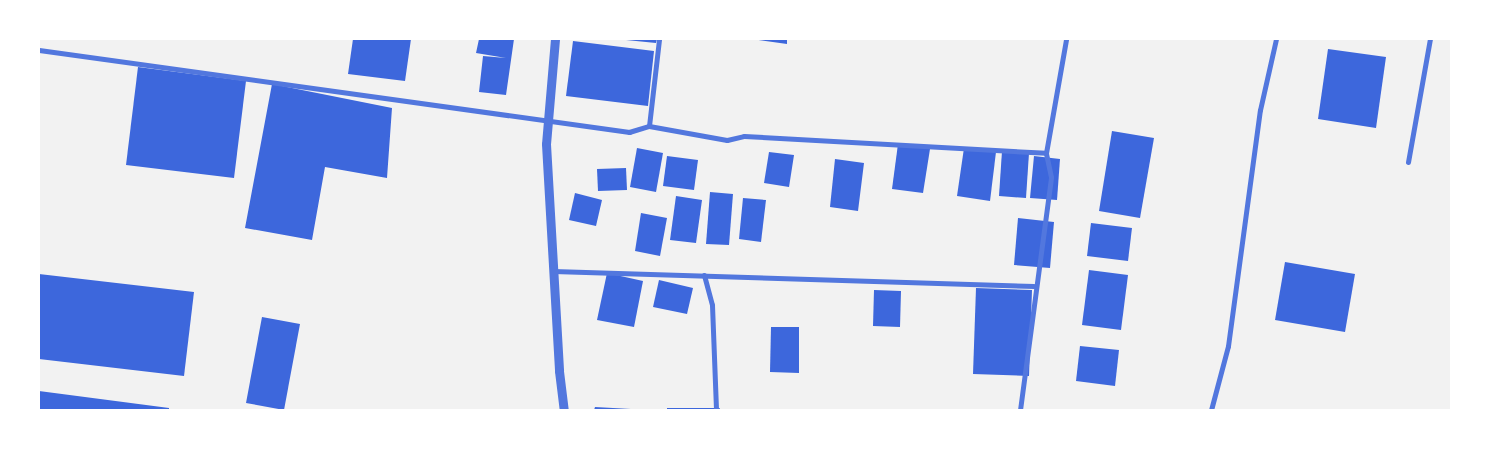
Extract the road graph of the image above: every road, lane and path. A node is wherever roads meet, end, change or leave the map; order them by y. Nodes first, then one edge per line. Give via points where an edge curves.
1 (555, 39) edge
2 (659, 39) edge
3 (1066, 39) edge
4 (1276, 39) edge
5 (1430, 39) edge
6 (39, 50) edge
7 (548, 123) junction
8 (649, 126) junction
9 (1046, 154) junction
10 (1408, 162) dead end
11 (553, 271) junction
12 (704, 275) junction
13 (1034, 286) junction
14 (564, 410) edge
15 (716, 410) edge
16 (1020, 410) edge
17 (1211, 410) edge

1 - 7 street
2 - 8 street
3 - 9 street
4 - 17 street via 1260,110 1228,346
5 - 10 street
6 - 7 street
7 - 8 street via 629,132
7 - 11 street via 546,144
8 - 9 street via 727,140 744,136
9 - 13 street via 1050,177
11 - 12 street
11 - 14 street
12 - 13 street
12 - 15 street via 712,305
13 - 16 street

